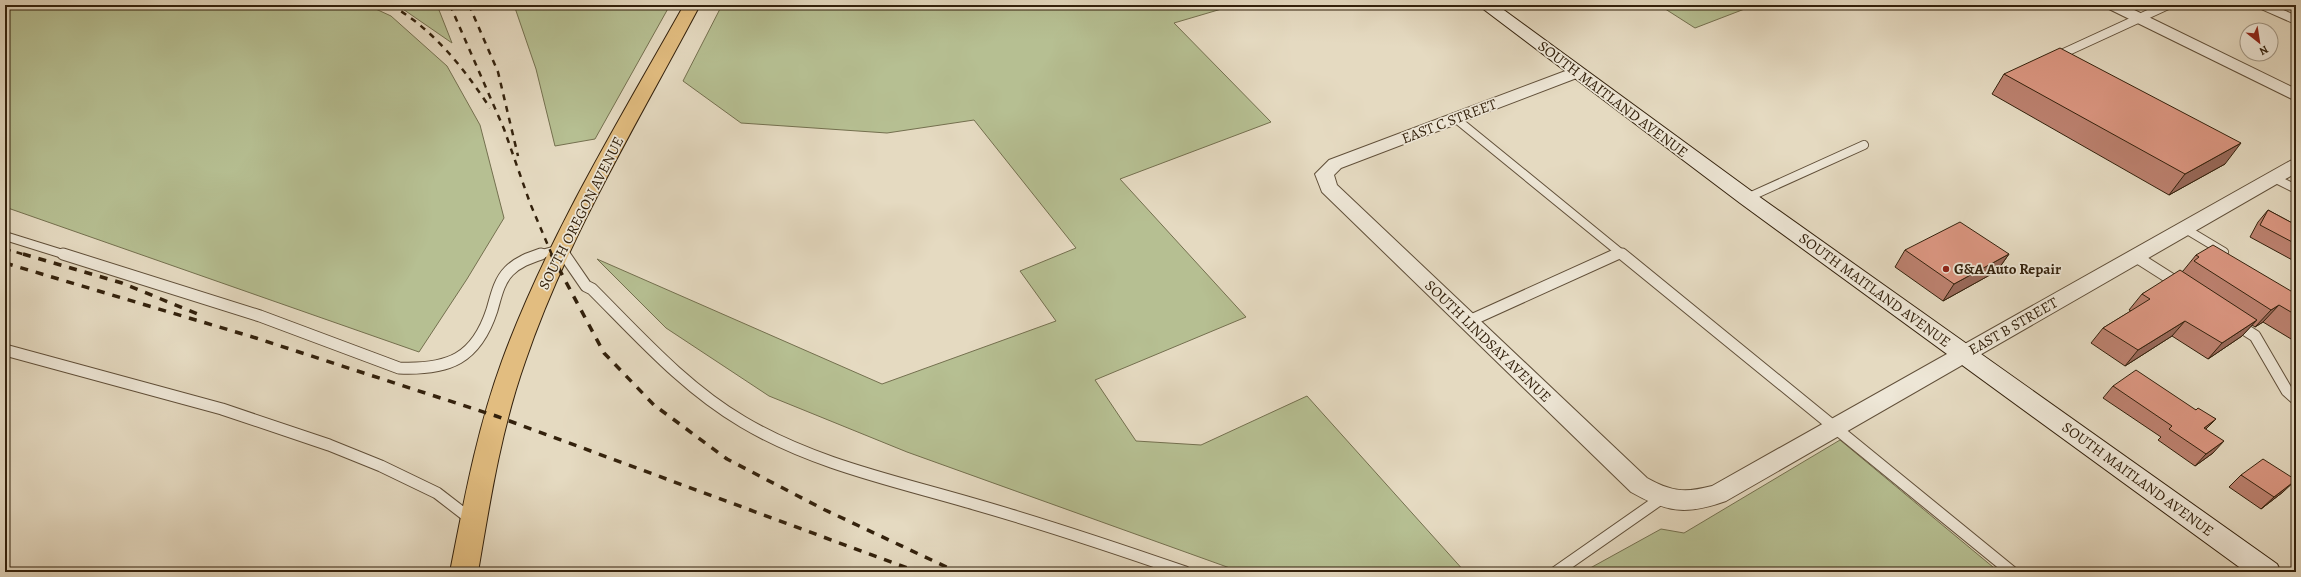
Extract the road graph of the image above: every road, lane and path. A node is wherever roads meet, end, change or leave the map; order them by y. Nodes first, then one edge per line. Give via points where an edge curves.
1 (692, 5) edge
2 (1486, 5) edge
3 (2112, 5) edge
4 (2168, 5) edge
5 (2262, 5) edge
6 (2139, 18) junction
7 (2296, 20) edge
8 (2054, 58) edge
9 (1576, 72) junction
10 (2296, 96) edge
11 (1455, 118) junction
12 (1864, 145) dead end
13 (2296, 165) edge
14 (1324, 174) joint
15 (2274, 178) junction
16 (2296, 189) edge
17 (1747, 198) junction
18 (2184, 228) junction
19 (5, 236) edge
20 (560, 249) junction
21 (1619, 253) junction
22 (2135, 256) junction
23 (2230, 256) edge
24 (2190, 292) edge
25 (2229, 319) edge
26 (1467, 322) junction
27 (5, 350) edge
28 (1964, 354) junction
29 (2296, 398) edge
30 (1837, 426) junction
31 (1662, 498) junction
32 (472, 520) junction
33 (464, 572) edge
34 (1185, 572) edge
35 (1556, 572) edge
36 (2012, 572) edge
37 (2267, 572) edge

1 - 20 main road, SOUTH OREGON AVENUE
2 - 9 street, SOUTH MAITLAND AVENUE
3 - 6 street
4 - 6 lane
5 - 7 lane
6 - 8 lane
6 - 10 street
9 - 11 street, EAST C STREET
9 - 17 street, SOUTH MAITLAND AVENUE
11 - 14 street, EAST C STREET via 1335,164
11 - 21 lane
12 - 17 lane
13 - 15 street, EAST B STREET
14 - 26 street, SOUTH LINDSAY AVENUE via 1329,188
15 - 16 lane
15 - 18 street, EAST B STREET
17 - 28 street, SOUTH MAITLAND AVENUE
18 - 22 street, EAST B STREET
18 - 23 lane
19 - 20 lane via 260,316 399,368 420,370 462,356 478,342 486,327 501,282 509,270 519,263
20 - 32 main road, SOUTH OREGON AVENUE via 513,362 485,458
20 - 34 lane via 586,286 592,288 674,371 742,421 788,446 843,466 1065,530
21 - 26 lane
21 - 30 lane
22 - 24 lane
22 - 28 street, EAST B STREET
25 - 29 lane via 2255,336 2287,391
26 - 31 street, SOUTH LINDSAY AVENUE via 1639,485
27 - 32 lane via 188,400 324,442 432,490
28 - 30 street, EAST B STREET
28 - 37 street, SOUTH MAITLAND AVENUE
30 - 31 street, EAST B STREET via 1718,494 1690,501
30 - 36 lane
31 - 35 lane
32 - 33 main road, SOUTH OREGON AVENUE

